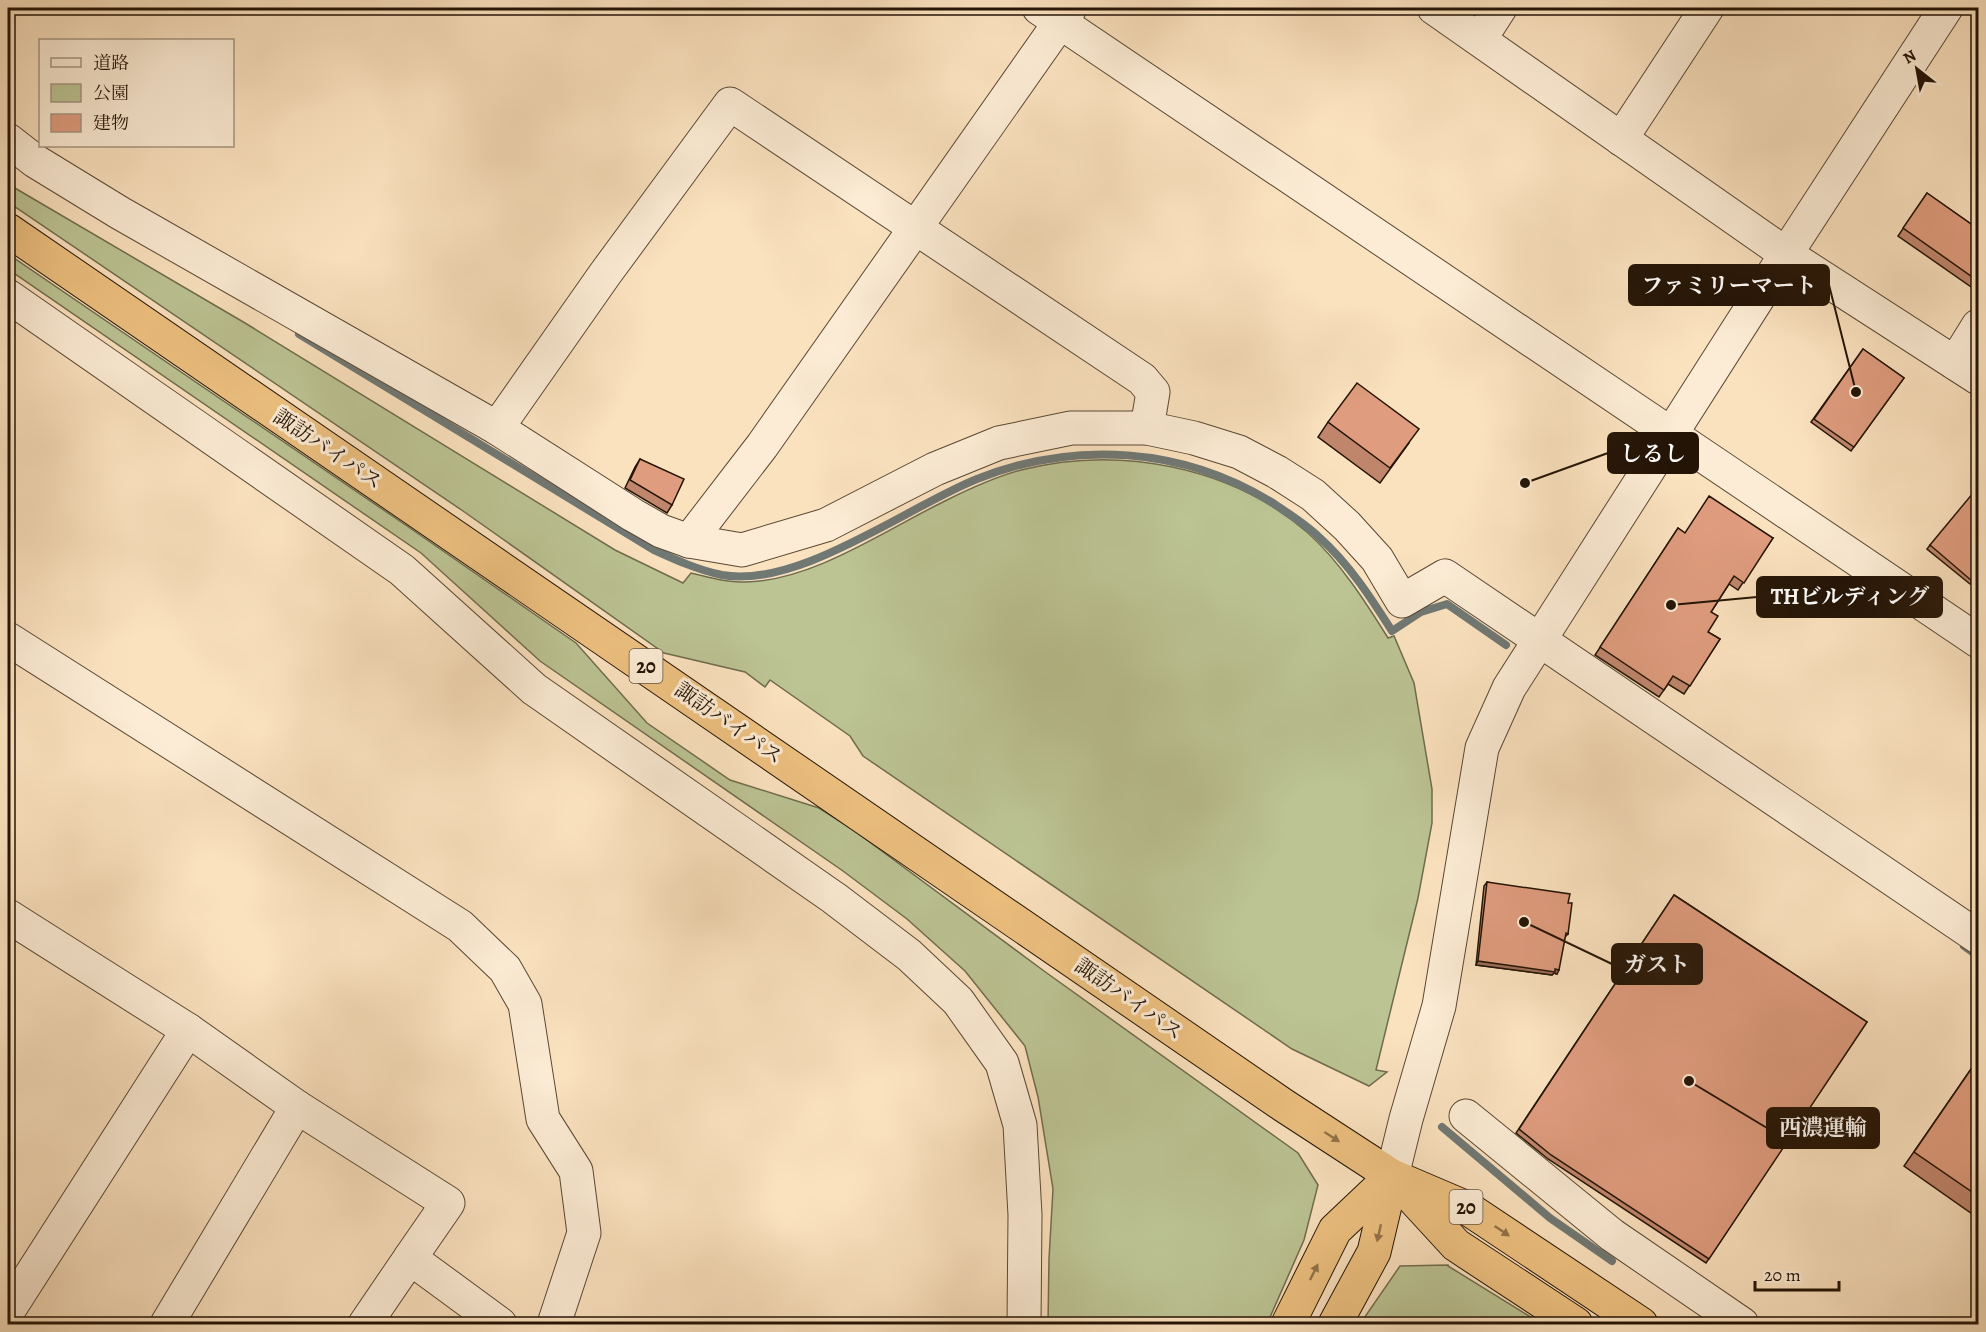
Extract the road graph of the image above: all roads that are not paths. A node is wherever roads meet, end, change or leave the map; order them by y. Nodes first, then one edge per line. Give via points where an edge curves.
1 (1434, 8) edge
2 (1500, 8) edge
3 (1707, 8) edge
4 (1946, 8) edge
5 (1056, 12) edge
6 (1480, 39) junction
7 (1622, 139) junction
8 (8, 140) edge
9 (915, 228) junction
10 (8, 230) edge
11 (1786, 254) junction
12 (8, 296) edge
13 (1978, 326) edge
14 (1967, 370) edge
15 (497, 428) junction
16 (1147, 428) junction
17 (1671, 433) junction
18 (689, 542) junction
19 (8, 639) edge
20 (1540, 639) junction
21 (1978, 640) edge
22 (8, 916) edge
23 (1978, 937) edge
24 (188, 1030) junction
25 (297, 1107) junction
26 (1466, 1116) dead end
27 (1392, 1176) junction
28 (410, 1258) junction
29 (8, 1311) edge
30 (166, 1324) edge
31 (365, 1324) edge
32 (500, 1324) edge
33 (554, 1324) edge
34 (1024, 1324) edge
35 (1288, 1324) edge
36 (1335, 1324) edge
37 (1576, 1324) edge
38 (1641, 1324) edge
39 (1742, 1324) edge

1 - 6 street
2 - 6 street
3 - 7 street
4 - 11 street
5 - 9 street
5 - 17 street
6 - 7 street
7 - 11 street
8 - 15 street via 120,213
9 - 15 street via 730,104
9 - 16 street via 1142,379 1153,392
9 - 18 street via 762,446
10 -> 27 highway, 諏訪バイパス / 20
11 - 14 street
11 - 17 street
12 - 34 street via 402,570 534,689 834,898 909,955 958,1001 1002,1063 1020,1125
13 - 14 street
15 - 18 street via 633,515
16 - 18 street via 1071,428 999,443 935,469 826,525 741,550
16 - 20 street via 1239,452 1313,495 1377,559 1402,601 1445,576
17 - 20 street
17 - 21 street
19 - 33 street via 460,926 505,969 525,1004 543,1119 576,1171 584,1233
20 - 23 street
20 - 27 street via 1509,688 1482,748 1440,1006
22 - 24 street
24 - 25 street
24 - 29 street
25 - 28 street via 448,1203
25 - 30 street
26 - 39 street via 1611,1234
35 -> 27 highway via 1335,1230
27 -> 36 highway via 1374,1252
27 - 37 highway, 諏訪バイパス / 20 via 1456,1245
27 -> 38 highway, 諏訪バイパス / 20 via 1467,1208
28 - 31 street
28 - 32 street

